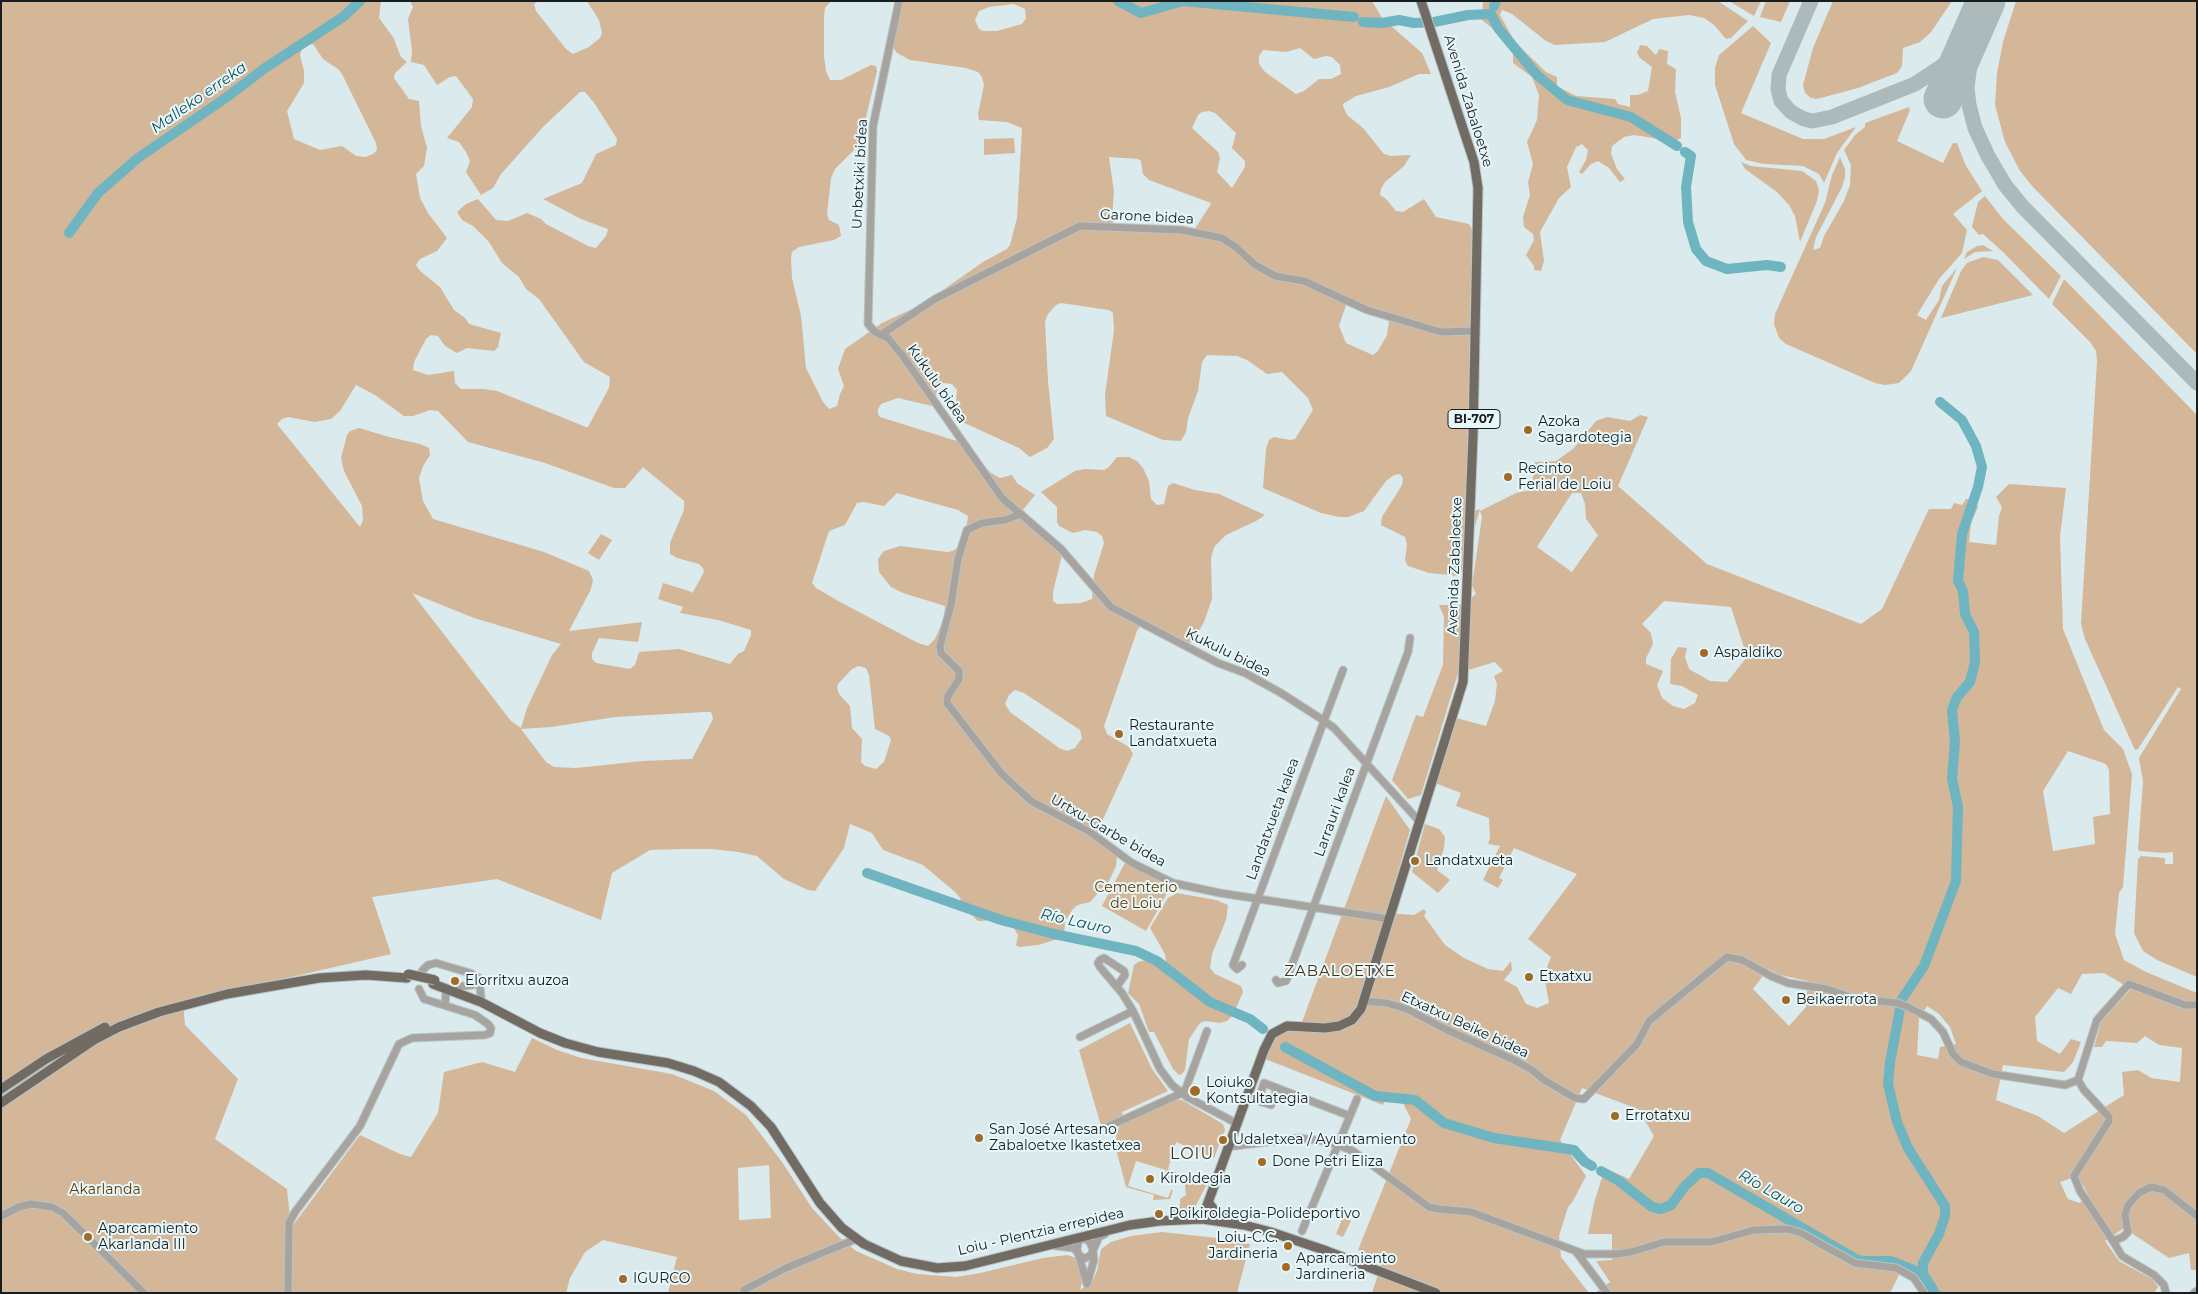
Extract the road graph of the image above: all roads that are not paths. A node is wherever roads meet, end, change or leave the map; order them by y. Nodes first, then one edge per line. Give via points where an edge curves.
1 (899, 1) edge
2 (1421, 1) edge
3 (1475, 331) junction
4 (885, 336) junction
5 (1021, 514) junction
6 (1410, 638) dead end
7 (1343, 670) dead end
8 (1323, 720) junction
9 (1366, 764) junction
10 (1418, 821) junction
11 (1257, 898) junction
12 (1314, 907) junction
13 (1389, 919) junction
14 (1242, 965) dead end
15 (422, 971) dead end
16 (407, 976) junction
17 (479, 978) junction
18 (1276, 980) dead end
19 (434, 982) junction
20 (1117, 986) dead end
21 (443, 987) junction
22 (418, 989) dead end
23 (456, 990) junction
24 (481, 997) junction
25 (1363, 1001) junction
26 (446, 1003) junction
27 (2197, 1005) edge
28 (1133, 1011) junction
29 (1207, 1031) dead end
30 (1080, 1037) dead end
31 (2078, 1080) junction
32 (1277, 1088) dead end
33 (1, 1089) edge
34 (1182, 1093) junction
35 (1358, 1099) dead end
36 (1, 1103) edge
37 (1350, 1116) junction
38 (1236, 1124) junction
39 (1107, 1127) dead end
40 (1338, 1145) junction
41 (1227, 1147) junction
42 (1208, 1200) junction
43 (2, 1215) edge
44 (2197, 1216) edge
45 (1187, 1219) junction
46 (1202, 1219) junction
47 (1233, 1223) junction
48 (1111, 1230) junction
49 (1302, 1231) dead end
50 (1082, 1237) junction
51 (856, 1239) junction
52 (2113, 1242) junction
53 (1040, 1247) junction
54 (1093, 1250) junction
55 (1577, 1252) junction
56 (1078, 1254) junction
57 (940, 1266) junction
58 (1088, 1284) junction
59 (747, 1291) edge
60 (144, 1293) edge
61 (288, 1293) edge
62 (1084, 1293) edge
63 (1436, 1293) edge
64 (1607, 1293) edge
65 (1924, 1293) edge
66 (2166, 1293) edge

1 - 4 street, Unbetxiki bidea via 873,126 866,316 875,332
2 - 3 main road, Avenida Zabaloetxe / BI-707 via 1477,174
3 - 4 street, Garone bidea via 1441,332 1367,310 1304,281 1275,276 1222,238 1181,230 1080,226 935,299
3 - 10 main road, Avenida Zabaloetxe / BI-707 via 1465,667 1455,709
4 - 5 street, Kukulu bidea via 1002,498
5 - 8 street, Kukulu bidea via 1061,548 1097,593 1117,612 1252,677
5 - 11 street, Urtxu-Garbe bidea via 982,523 967,530 963,538 940,646 941,653 960,672 960,679 947,703 1001,773 1031,801 1090,832 1132,863 1173,883
6 - 9 street, Larrauri kalea via 1408,652
7 - 8 street, Landatxueta kalea
8 - 9 street, Kukulu bidea
8 - 11 street, Landatxueta kalea
9 - 10 street, Kukulu bidea
9 - 12 street, Larrauri kalea
10 - 13 main road, Avenida Zabaloetxe / BI-707
11 - 12 street, Urtxu-Garbe bidea
11 - 14 street, Landatxueta kalea via 1233,965 1237,969
12 - 13 street, Urtxu-Garbe bidea
12 - 18 street, Larrauri kalea via 1286,982 1278,983
13 - 25 main road, Avenida Zabaloetxe / BI-707
15 - 17 street via 428,964 436,963
16 - 19 main road, bridge
16 - 33 main road via 368,970 315,974 243,985 178,1002 138,1014 88,1036
16 - 36 main road via 318,978 227,994 159,1012 94,1040
17 - 23 street via 473,985
17 - 24 street
19 - 21 main road
19 - 23 main road, Loiu - Plentzia errepidea
20 - 28 street
21 - 23 main road
21 - 26 street
22 - 26 street via 424,999
23 - 24 main road, Loiu - Plentzia errepidea
23 - 26 street
23 - 51 main road via 565,1043 680,1066 728,1088 771,1127 820,1203
24 - 57 main road, Loiu - Plentzia errepidea via 568,1039 666,1058 715,1074 739,1090 769,1118 824,1200 848,1227 885,1250
25 - 31 street, Etxatxu Beike bidea via 1407,1009 1516,1061 1579,1099 1587,1097 1637,1044 1649,1021 1727,957 1742,960 1788,982 1827,989 1856,999 1908,1007 1931,1019 1961,1062 2004,1077 2069,1084
25 - 38 main road, Avenida Zabaloetxe / BI-707 via 1357,1014 1346,1024 1332,1028 1280,1027 1272,1034
26 - 61 street via 475,1015 488,1024 490,1033 412,1038 399,1044 360,1126 289,1223
27 - 31 street via 2185,1005 2130,984 2097,1020
28 - 30 street
28 - 34 street via 1160,1069
29 - 34 street
31 - 52 street via 2109,1121 2076,1172 2075,1181
32 - 37 street
34 - 38 street
34 - 39 street
35 - 37 street
37 - 40 street
38 - 41 main road, BI-707
40 - 41 street via 1314,1138 1299,1138
40 - 49 street
40 - 55 street via 1353,1150 1429,1207 1471,1212
41 - 42 main road, BI-707
42 - 45 main road
42 - 46 main road, BI-707
42 - 47 main road via 1216,1212
43 - 60 street via 31,1204 63,1212
44 - 52 street via 2164,1190 2151,1187 2139,1193 2128,1205 2124,1215 2128,1232
45 - 46 main road, Loiu - Plentzia errepidea
45 - 48 main road, Loiu - Plentzia errepidea
46 - 47 main road, Loiu - Plentzia errepidea
47 - 63 main road, Loiu - Plentzia errepidea via 1324,1250
48 - 50 main road, Loiu - Plentzia errepidea
48 - 54 street via 1099,1237
50 - 53 main road, Loiu - Plentzia errepidea
50 - 54 street via 1090,1242
50 - 56 street via 1078,1243
51 - 57 main road via 901,1261
51 - 59 street via 786,1268
52 - 66 street via 2122,1256 2154,1275 2164,1285
53 - 56 street via 1064,1246 1074,1248
53 - 57 main road, Loiu - Plentzia errepidea via 965,1266
54 - 56 street via 1086,1258
54 - 58 street
55 - 64 street
55 - 65 street via 1616,1254 1664,1242 1712,1242 1754,1230 1788,1229 1855,1263 1901,1270 1914,1278
56 - 58 street
58 - 62 street

